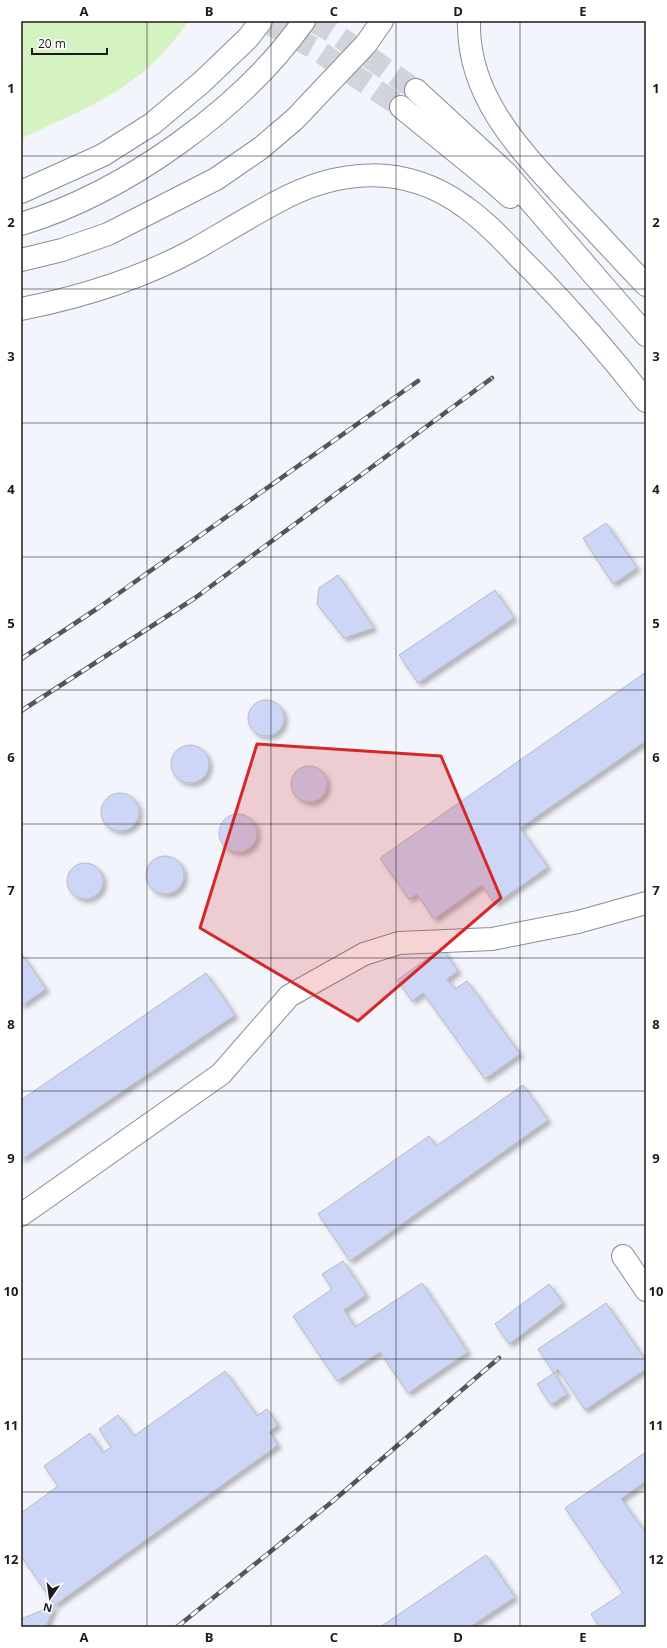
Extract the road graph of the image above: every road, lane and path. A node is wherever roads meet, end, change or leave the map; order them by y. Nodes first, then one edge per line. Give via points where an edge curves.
1 (261, 21) edge
2 (304, 21) edge
3 (382, 21) edge
4 (470, 21) edge
5 (416, 90) tunnel mouth
6 (401, 108) tunnel mouth
7 (103, 155) junction
8 (21, 180) edge
9 (21, 192) edge
10 (21, 224) edge
11 (21, 260) edge
12 (594, 275) junction
13 (646, 285) edge
14 (21, 309) edge
15 (646, 335) edge
16 (646, 401) edge
17 (646, 903) edge
18 (21, 1215) edge
19 (623, 1256) dead end
20 (646, 1290) edge

1 - 7 main road via 248,38 202,82 152,124
2 - 10 main road via 288,45 264,70 233,100 188,136 141,168 82,200
3 - 11 main road via 366,44 295,119 261,148 216,179 108,234 62,250
4 - 13 main road via 469,41 476,68 495,115 520,149
5 - 12 main road via 506,174
6 - 12 main road via 493,182
7 - 8 main road
7 - 9 main road
12 - 15 main road
14 - 16 main road via 110,286 159,266 196,249 276,202 316,184 345,177 377,175 409,180 440,191 466,207 564,303
17 - 18 main road via 578,922 492,939 399,943 364,954 289,996 222,1074
19 - 20 main road

